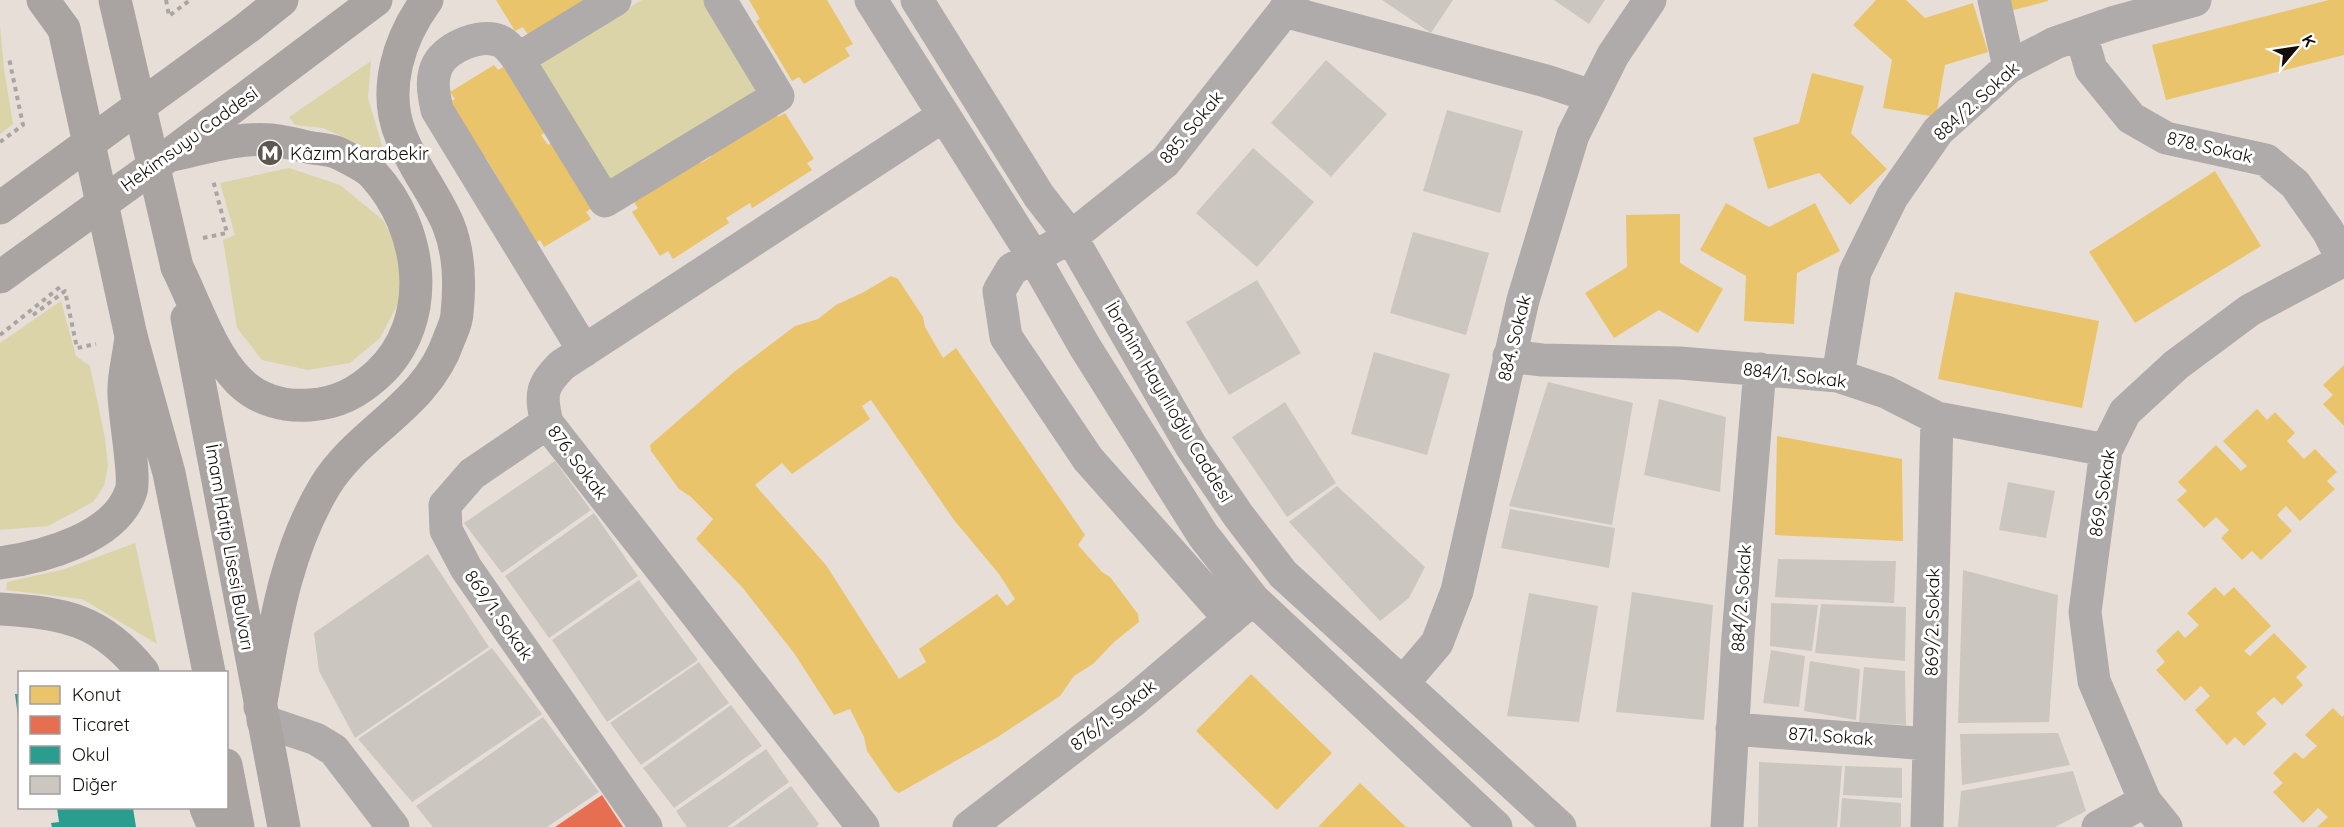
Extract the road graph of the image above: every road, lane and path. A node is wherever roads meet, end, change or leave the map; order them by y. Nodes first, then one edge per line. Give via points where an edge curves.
1 (43, 0) edge
2 (115, 0) edge
3 (166, 0) edge
4 (190, 0) edge
5 (282, 0) edge
6 (376, 0) edge
7 (427, 0) edge
8 (615, 0) edge
9 (720, 0) edge
10 (871, 0) edge
11 (917, 0) edge
12 (1650, 0) edge
13 (1994, 0) edge
14 (2195, 0) edge
15 (1289, 6) edge
16 (253, 14) edge
17 (59, 15) edge
18 (938, 33) junction
19 (2081, 34) junction
20 (905, 55) junction
21 (9, 58) dead end
22 (519, 59) junction
23 (2009, 67) junction
24 (1591, 96) junction
25 (943, 116) junction
26 (0, 142) edge
27 (168, 156) junction
28 (42, 176) junction
29 (213, 179) dead end
30 (0, 185) edge
31 (0, 208) edge
32 (227, 233) dead end
33 (1071, 237) junction
34 (1033, 256) junction
35 (2344, 260) edge
36 (177, 267) junction
37 (11, 269) edge
38 (0, 285) edge
39 (60, 287) dead end
40 (33, 315) dead end
41 (0, 335) edge
42 (131, 336) junction
43 (77, 348) dead end
44 (584, 351) junction
45 (1509, 356) junction
46 (1760, 369) junction
47 (1838, 376) junction
48 (1937, 418) junction
49 (547, 423) junction
50 (2106, 450) junction
51 (0, 563) edge
52 (1283, 574) junction
53 (0, 609) edge
54 (1242, 609) junction
55 (142, 671) edge
56 (208, 671) edge
57 (1404, 683) junction
58 (261, 714) junction
59 (1732, 729) junction
60 (1929, 744) junction
61 (228, 775) edge
62 (2145, 801) junction
63 (207, 809) edge
64 (214, 827) edge
65 (238, 827) edge
66 (284, 827) edge
67 (393, 827) edge
68 (646, 827) edge
69 (862, 827) edge
70 (969, 827) edge
71 (1496, 827) edge
72 (1560, 827) edge
73 (1727, 827) edge
74 (1927, 827) edge
75 (2098, 827) edge
76 (2166, 827) edge

1 - 17 main road
2 - 36 main road, bridge
3 - 4 path via 169,16
5 - 16 main road
6 - 27 main road, Hekimsuyu Caddesi
7 - 58 main road via 412,21 399,51 394,113 401,136 448,225 458,266 458,316 430,378 347,459 326,484 307,519 281,591
8 - 22 street
9 - 22 street via 778,96 605,201
10 - 20 street
11 - 18 street, İbrahim Hayırlıoğlu Caddesi
12 - 24 street, 884. Sokak
13 - 23 street
14 - 19 street, 884/2. Sokak
15 - 24 street
15 - 33 street, 885. Sokak via 1165,162
16 - 28 main road
17 - 42 main road, bridge
18 - 20 street
18 - 33 street, İbrahim Hayırlıoğlu Caddesi via 1039,196
19 - 23 street, 884/2. Sokak
19 - 35 street, 878. Sokak via 2091,69 2131,118 2166,138 2266,160 2295,184
20 - 25 street
21 - 26 path via 23,125
22 - 44 street via 501,42 480,39 458,46 438,63 432,87 437,110
23 - 47 street, 884/2. Sokak via 1938,131 1892,196 1855,272
24 - 45 street, 884. Sokak via 1573,135
25 - 34 street
25 - 44 street, 876. Sokak
27 - 36 main road via 236,141 271,140 336,152 372,173 409,236 416,267 416,301 410,325 391,362 351,396 332,403 282,404 250,390 221,360
27 - 37 main road, Hekimsuyu Caddesi
28 - 30 main road
28 - 31 main road
29 - 32 path
33 - 34 street, 885. Sokak
33 - 52 street, İbrahim Hayırlıoğlu Caddesi via 1191,446
34 - 54 street via 1203,535
34 - 54 street, 885. Sokak via 1012,269 999,291 1006,337 1088,459
35 - 50 street, 869. Sokak via 2250,310 2176,365 2125,412
36 - 58 main road, İmam Hatip Lisesi Bulvarı
37 - 38 main road, Hekimsuyu Caddesi
39 - 41 path
40 - 43 path via 64,291
42 - 51 main road via 123,392 132,489 122,509 104,526 71,545 32,559
42 - 56 main road via 169,474
44 - 49 street, 876. Sokak via 546,381 541,399
45 - 46 street, 884/1. Sokak
45 - 57 street, 884. Sokak via 1457,591 1437,643
46 - 47 street, 884/1. Sokak
46 - 59 street, 884/2. Sokak
47 - 48 street, 884/1. Sokak via 1886,392
48 - 50 street, 884/1. Sokak
48 - 60 street, 869/2. Sokak
49 - 68 street, 869/1. Sokak via 471,474 445,505 446,531 466,568
49 - 69 street, 876. Sokak
50 - 62 street, 869. Sokak via 2085,612 2094,681
52 - 54 street, 876/1. Sokak
52 - 57 street, İbrahim Hayırlıoğlu Caddesi
53 - 55 main road via 50,612 89,625
54 - 70 street, 876/1. Sokak via 1133,701
54 - 71 street
57 - 72 street, İbrahim Hayırlıoğlu Caddesi
58 - 66 main road, İmam Hatip Lisesi Bulvarı
58 - 67 street via 334,750
59 - 60 street, 871. Sokak
59 - 73 street, 884/2. Sokak
60 - 74 street, 869/2. Sokak
61 - 65 main road
62 - 75 street
62 - 76 street, 869. Sokak
63 - 64 main road

